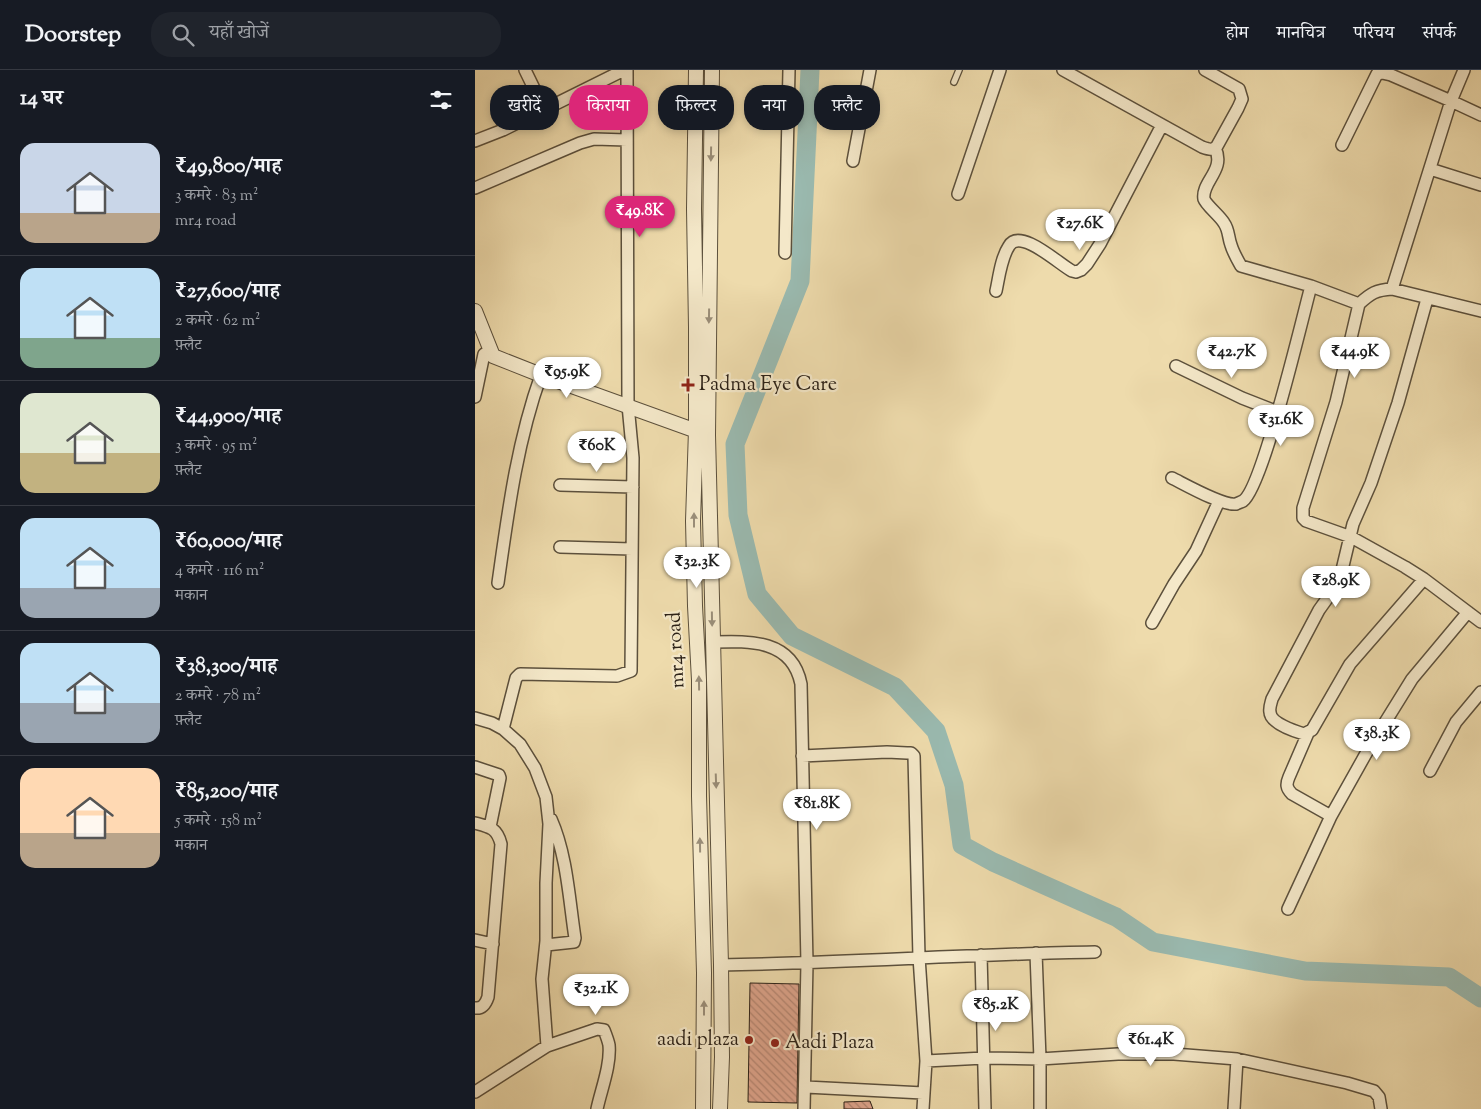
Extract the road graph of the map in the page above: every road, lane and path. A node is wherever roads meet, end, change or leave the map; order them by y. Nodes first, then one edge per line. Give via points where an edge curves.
1 (525, 70) edge
2 (625, 70) edge
3 (697, 70) edge
4 (712, 70) edge
5 (789, 70) edge
6 (870, 70) edge
7 (959, 70) edge
8 (1000, 70) edge
9 (1063, 70) edge
10 (1205, 70) edge
11 (1464, 70) edge
12 (954, 82) dead end
13 (532, 85) edge
14 (1451, 101) junction
15 (559, 102) edge
16 (1481, 115) edge
17 (1162, 125) junction
18 (503, 130) edge
19 (627, 140) junction
20 (475, 141) edge
21 (1343, 145) dead end
22 (1215, 148) junction
23 (853, 161) dead end
24 (1430, 169) junction
25 (1481, 185) edge
26 (475, 188) edge
27 (958, 194) dead end
28 (785, 253) dead end
29 (1311, 286) junction
30 (1392, 289) junction
31 (996, 291) dead end
32 (1427, 299) junction
33 (1359, 304) junction
34 (475, 310) edge
35 (1481, 311) edge
36 (484, 354) edge
37 (1176, 366) dead end
38 (541, 375) junction
39 (475, 397) edge
40 (628, 406) junction
41 (1278, 412) junction
42 (702, 432) junction
43 (1172, 478) dead end
44 (560, 485) dead end
45 (633, 487) junction
46 (1219, 500) junction
47 (1351, 537) junction
48 (560, 547) dead end
49 (632, 549) junction
50 (1424, 579) junction
51 (498, 582) dead end
52 (1468, 612) junction
53 (1481, 622) edge
54 (1152, 623) dead end
55 (712, 642) junction
56 (1481, 692) edge
57 (475, 718) edge
58 (503, 730) junction
59 (1308, 733) junction
60 (802, 756) junction
61 (475, 767) edge
62 (1430, 772) dead end
63 (547, 810) junction
64 (1331, 816) junction
65 (475, 824) edge
66 (490, 827) junction
67 (1288, 909) dead end
68 (475, 940) edge
69 (493, 944) junction
70 (545, 944) junction
71 (1095, 952) dead end
72 (1036, 953) junction
73 (981, 955) junction
74 (919, 957) junction
75 (807, 963) junction
76 (721, 965) junction
77 (475, 1008) edge
78 (547, 1046) junction
79 (984, 1058) junction
80 (1040, 1059) junction
81 (1237, 1059) junction
82 (926, 1061) junction
83 (806, 1087) junction
84 (475, 1092) edge
85 (923, 1093) junction
86 (597, 1109) edge
87 (703, 1109) edge
88 (720, 1109) edge
89 (805, 1109) edge
90 (923, 1109) edge
91 (985, 1109) edge
92 (1040, 1109) edge
93 (1234, 1109) edge
94 (1381, 1109) edge

1 - 13 street
2 - 15 street
2 - 19 street
3 - 42 street, mr4 road via 694,209
4 -> 42 street, mr4 road
5 - 28 street
6 - 23 street
7 - 12 lane
8 - 27 street
9 - 17 street
10 - 22 street via 1239,89 1242,99
11 - 14 street
14 - 16 street
14 - 21 street via 1391,75 1377,74
14 - 24 street
17 - 22 street via 1202,147
17 - 31 street via 1087,264 1077,272 1072,271 1034,245 1014,240 1009,245
18 - 20 street
19 - 26 street via 580,143
19 - 40 street
22 - 29 street via 1218,164 1204,200 1225,225 1241,266
24 - 25 street
24 - 30 street
29 - 33 street
29 - 41 street
30 - 32 street
30 - 33 street via 1371,293
32 - 35 street
32 - 47 street via 1398,403
33 - 47 street via 1336,402 1303,514 1306,521
34 - 36 street
36 - 38 street
36 - 39 street
37 - 41 street
38 - 40 street
38 - 51 street via 517,457
40 - 42 street
40 - 45 street
41 - 46 street via 1261,466 1247,496 1234,504
42 -> 55 street, mr4 road
87 -> 42 street, mr4 road via 704,973 693,521
43 - 46 street
44 - 45 street
45 - 49 street
46 - 54 street via 1196,550
47 - 50 street
47 - 59 street via 1334,589 1319,610 1272,699 1269,712 1271,718 1285,727
48 - 49 street
49 - 58 street via 631,671 617,676 520,674 516,678
50 - 52 street
50 - 59 street via 1350,664
52 - 53 street
52 - 64 street via 1407,687
55 - 60 street via 755,642 787,656 794,664 801,684
55 -> 76 street, mr4 road
56 - 62 street via 1456,722
57 - 58 street
58 - 63 street via 521,744 535,768 546,797
59 - 64 street via 1289,777 1287,790
60 - 74 street via 887,752 907,752 914,756
60 - 75 street
61 - 66 street via 495,773 500,778
63 - 70 street
63 - 70 street via 557,833 575,942
64 - 67 street
65 - 66 street
66 - 69 street via 499,834 501,844
68 - 69 street
69 - 77 street via 488,997 482,1007
70 - 78 street via 542,979
71 - 72 street
72 - 73 street
72 - 80 street
73 - 74 street
73 - 79 street
74 - 75 street
74 - 82 street
75 - 76 street
75 - 83 street
76 - 88 street, mr4 road
78 - 84 street
78 - 86 street via 597,1029 603,1030 609,1044 609,1057
79 - 80 street
79 - 82 street
79 - 91 street
80 - 81 street via 1118,1054
80 - 92 street
81 - 93 street
81 - 94 street via 1373,1091 1379,1098
82 - 85 street
83 - 85 street
83 - 89 street
85 - 90 street

